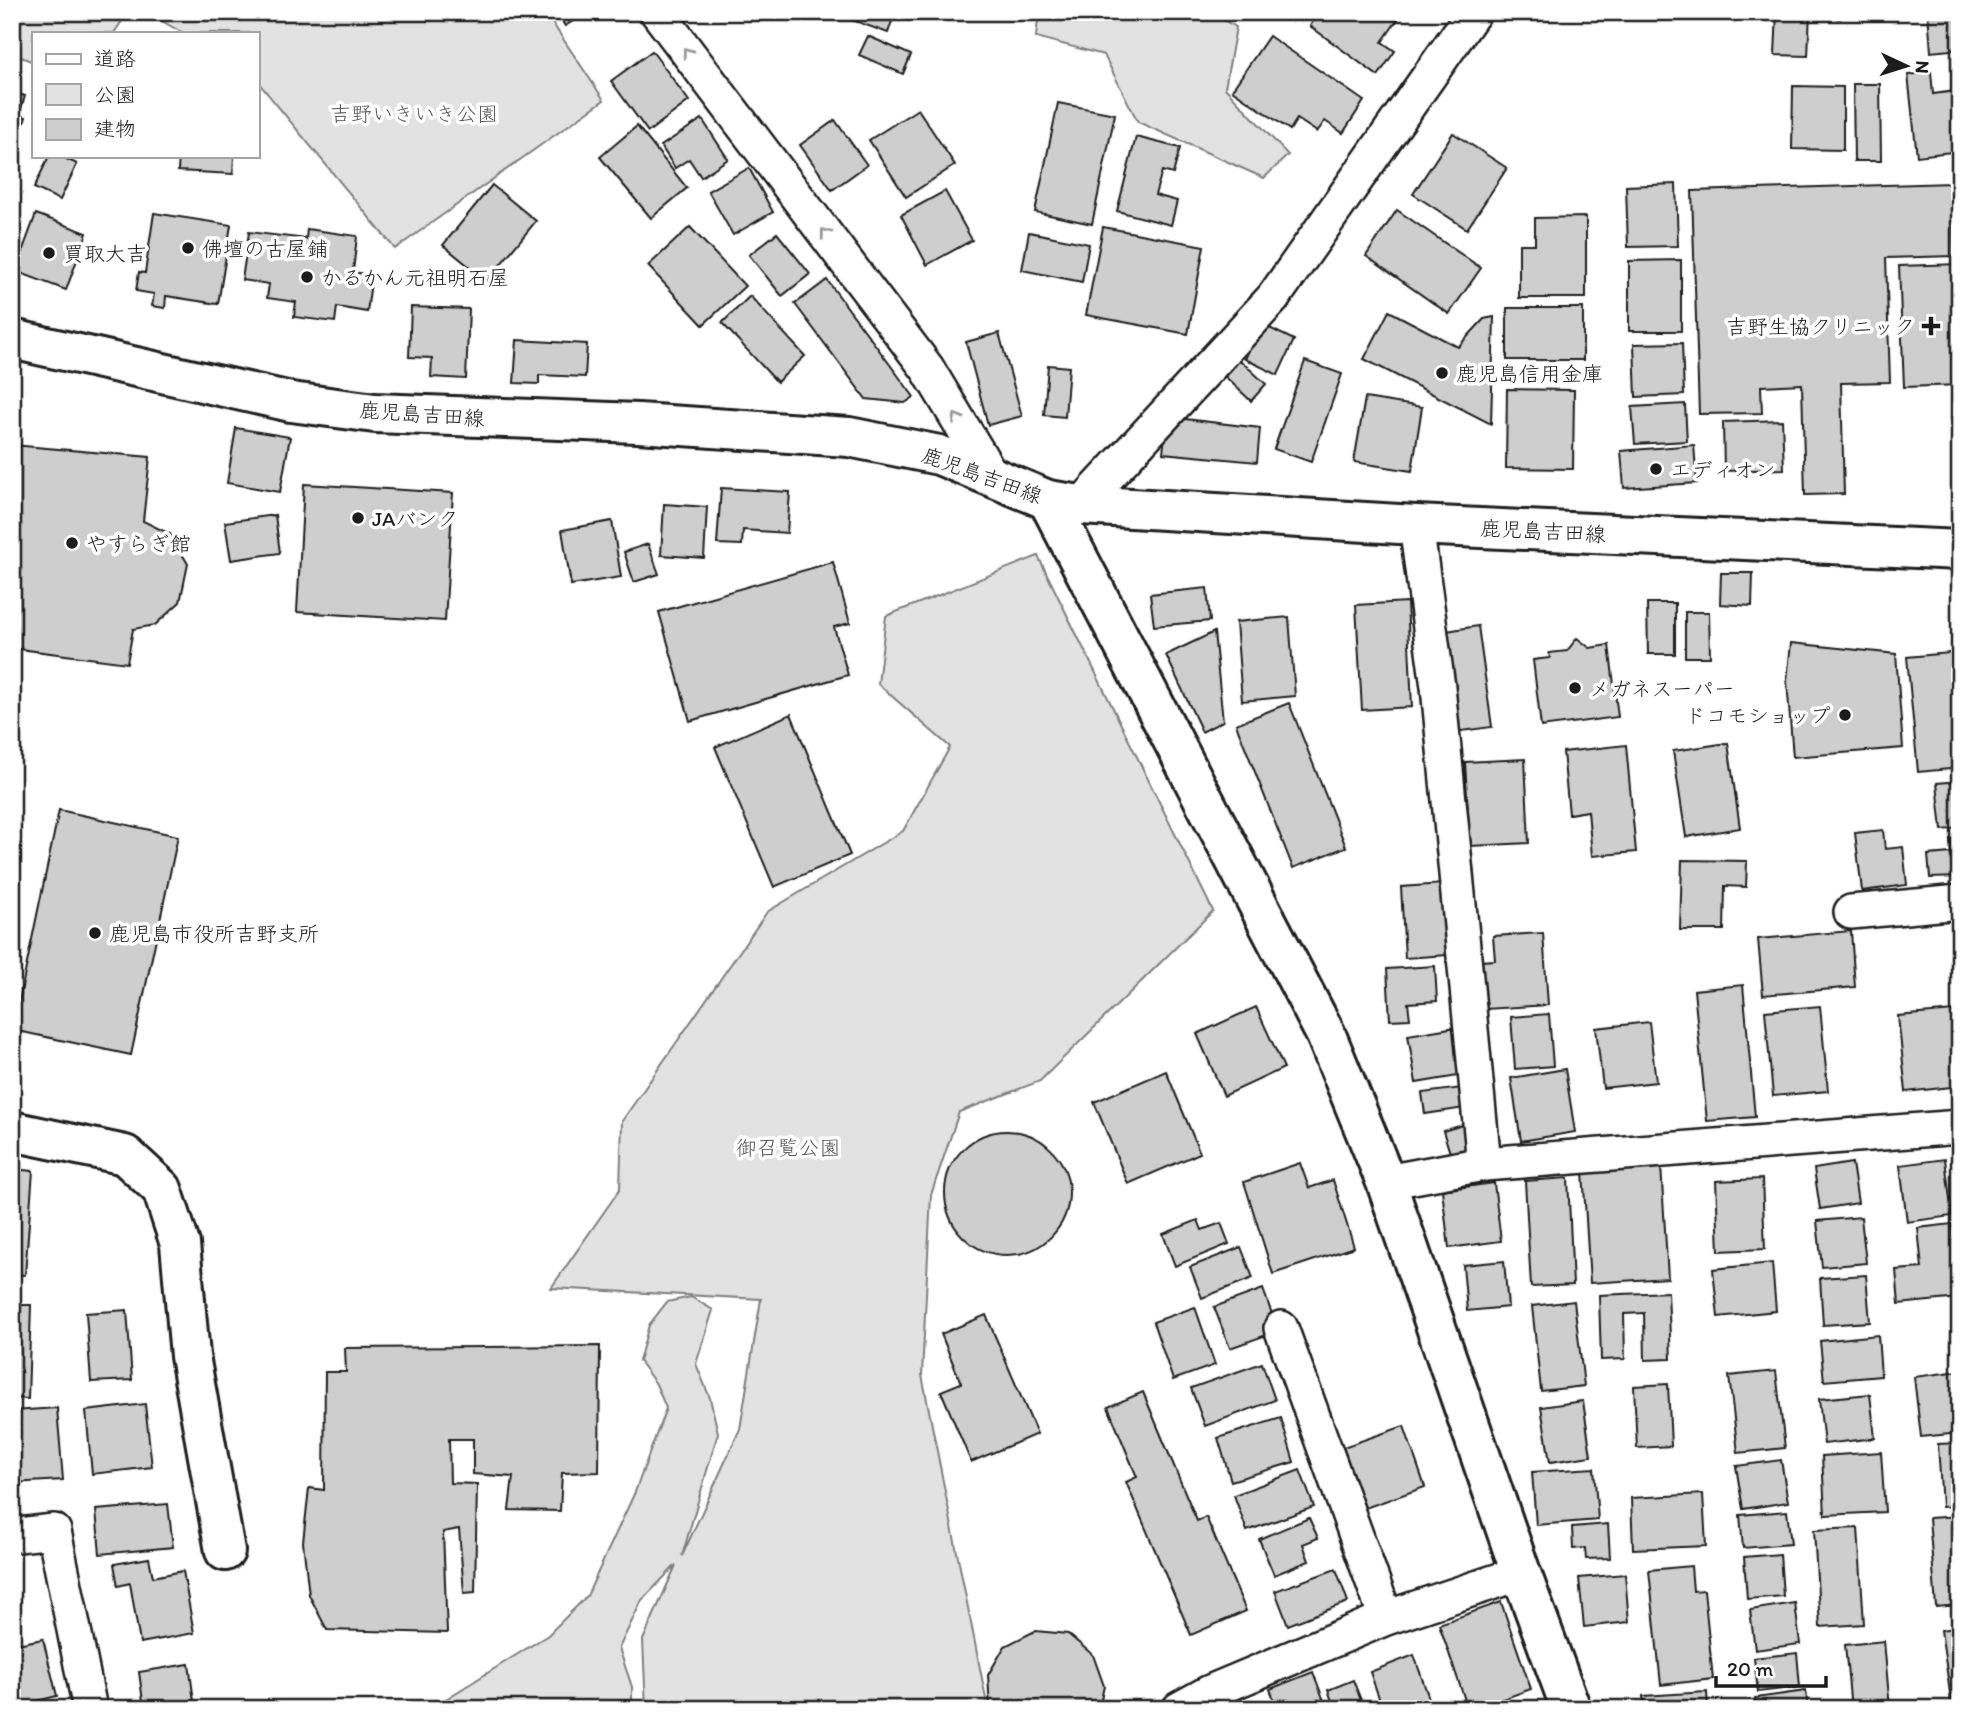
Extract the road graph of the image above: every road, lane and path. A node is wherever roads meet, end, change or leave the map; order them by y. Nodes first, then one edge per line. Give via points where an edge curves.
1 (657, 12) edge
2 (1474, 12) edge
3 (12, 339) edge
4 (992, 477) junction
5 (1065, 502) junction
6 (1416, 525) junction
7 (1960, 550) edge
8 (1960, 902) edge
9 (1851, 912) dead end
10 (1960, 1127) edge
11 (12, 1131) edge
12 (1485, 1164) junction
13 (1386, 1181) junction
14 (1281, 1328) dead end
15 (12, 1532) edge
16 (225, 1551) dead end
17 (1521, 1573) junction
18 (1386, 1618) junction
19 (1213, 1700) edge
20 (90, 1709) edge
21 (1179, 1709) edge
22 (1571, 1709) edge

4 -> 1 street via 927,368
2 - 5 street via 1273,298
3 - 4 main road, 鹿児島吉田線 via 303,403 375,413 849,437 939,455
4 - 5 main road, 鹿児島吉田線
5 - 6 main road, 鹿児島吉田線
5 - 13 main road via 1326,1035
6 - 7 main road, 鹿児島吉田線
6 - 12 street via 1438,687
8 - 9 street
10 - 12 street
11 - 16 main road via 125,1155 162,1189 180,1244 190,1356
12 - 13 street
13 - 17 main road
14 - 18 street
15 - 20 street via 54,1531
17 - 18 street
17 - 22 main road
18 - 19 street
19 - 21 street

